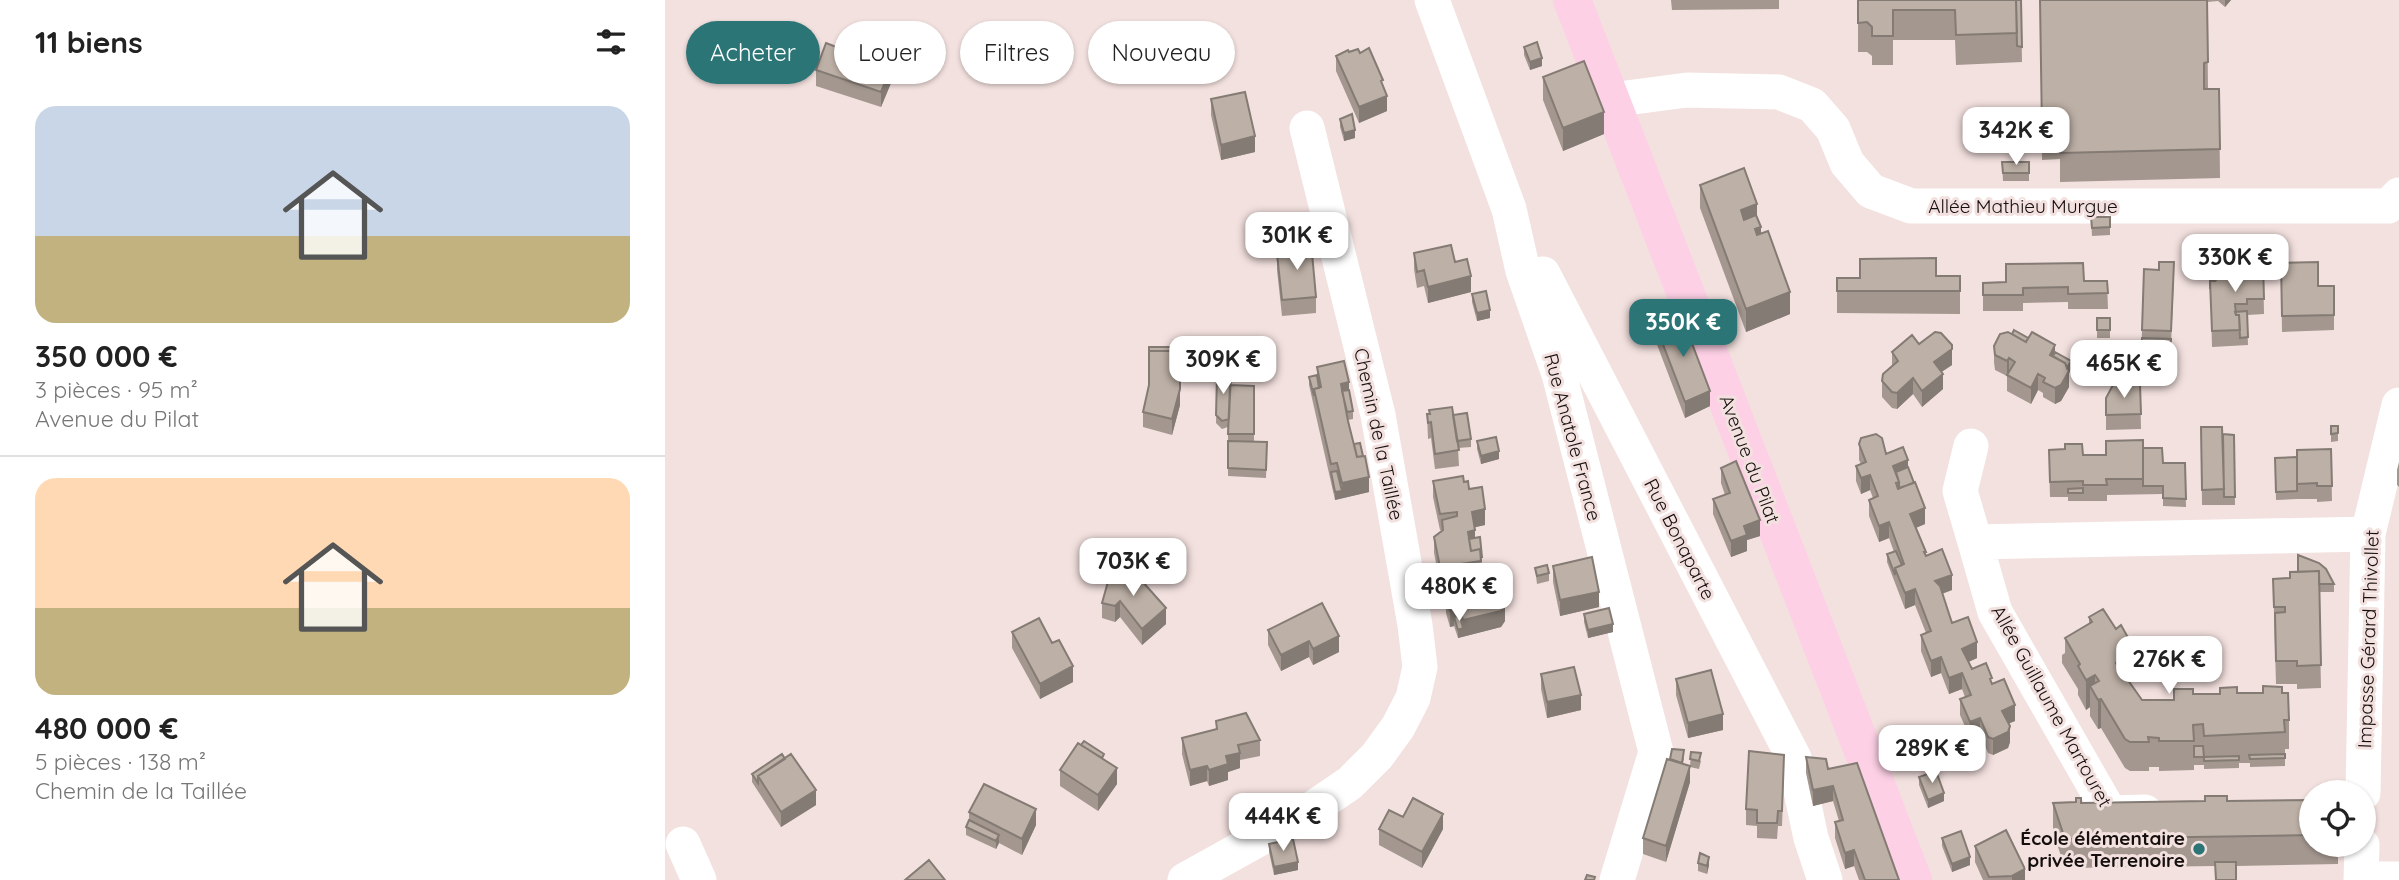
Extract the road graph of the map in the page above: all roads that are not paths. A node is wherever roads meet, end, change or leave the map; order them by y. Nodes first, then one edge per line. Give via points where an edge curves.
1 (1432, 0) edge
2 (1572, 0) edge
3 (1611, 100) junction
4 (1307, 128) dead end
5 (2399, 195) edge
6 (1509, 209) junction
7 (2399, 405) edge
8 (1972, 446) dead end
9 (2368, 534) junction
10 (1975, 542) junction
11 (2363, 780) edge
12 (2177, 812) edge
13 (683, 844) dead end
14 (2361, 868) edge
15 (2399, 879) edge
16 (699, 880) edge
17 (1185, 880) edge
18 (1617, 880) edge
19 (1825, 880) edge
20 (1913, 880) edge

1 - 6 street, Rue Anatole France
2 - 3 main road, Avenue du Pilat
3 - 5 street, Allée Mathieu Murgue via 1688,90 1779,92 1812,105 1833,129 1847,163 1871,191 1911,206 2388,206
3 - 20 main road, Avenue du Pilat
4 - 17 street, Chemin de la Taillée via 1378,415 1420,667 1413,698 1398,727 1350,783 1306,813
6 - 18 street, Rue Anatole France via 1523,271 1559,374 1655,752
6 - 19 street, Rue Bonaparte via 1794,758
7 - 9 street, Impasse Gérard Thivollet
8 - 10 street via 1960,491
9 - 10 street
9 - 11 street, Impasse Gérard Thivollet
10 - 12 street, Allée Guillaume Martouret via 1995,612 2110,813
13 - 16 street
14 - 15 street

